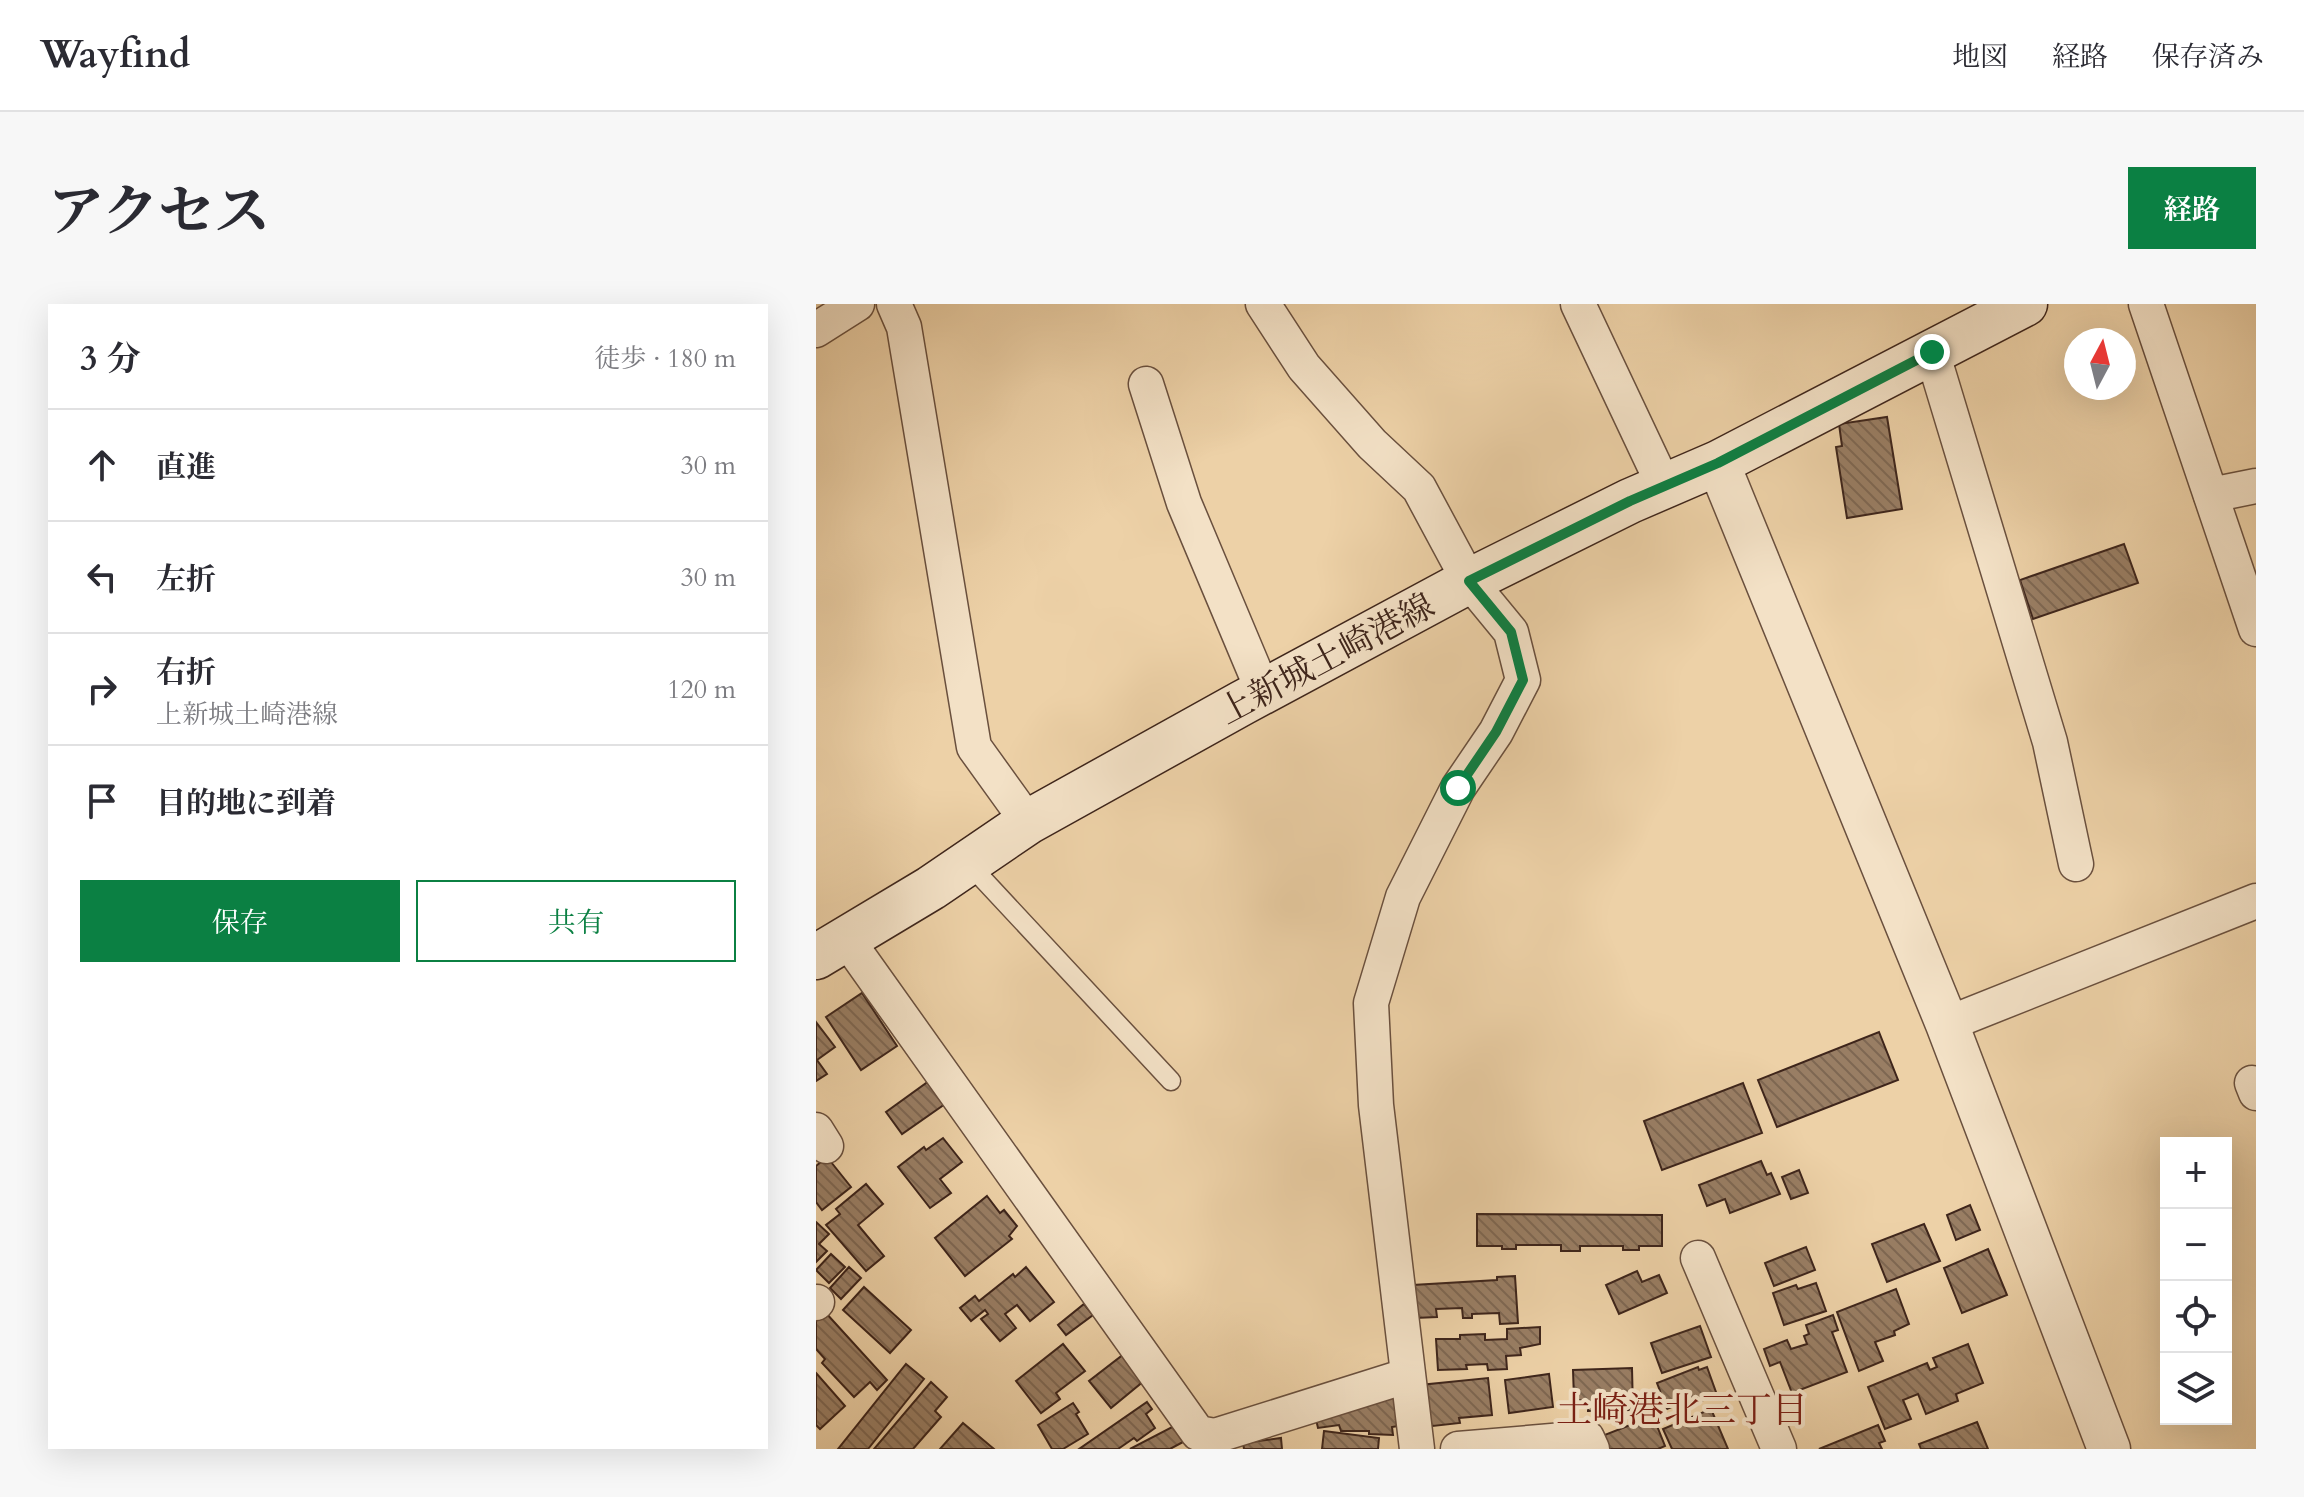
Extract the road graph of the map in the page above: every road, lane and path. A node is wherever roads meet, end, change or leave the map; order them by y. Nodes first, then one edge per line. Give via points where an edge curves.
1 (857, 304) edge
2 (894, 304) edge
3 (1263, 304) edge
4 (1578, 304) edge
5 (2025, 304) edge
6 (2146, 304) edge
7 (816, 330) edge
8 (1932, 352) junction
9 (1146, 384) dead end
10 (1718, 463) junction
11 (1664, 486) junction
12 (2256, 486) edge
13 (2211, 495) junction
14 (1469, 581) junction
15 (2256, 629) edge
16 (1263, 691) junction
17 (1028, 822) junction
18 (968, 863) junction
19 (2076, 864) dead end
20 (2256, 901) edge
21 (831, 947) edge
22 (1947, 1024) junction
23 (1171, 1081) dead end
24 (1698, 1258) dead end
25 (1406, 1376) junction
26 (1417, 1449) edge
27 (1458, 1449) edge
28 (1592, 1449) edge
29 (1779, 1449) edge
30 (2109, 1449) edge

1 - 7 street
2 - 17 street via 904,327 974,747
3 - 14 street via 1304,367 1419,488
4 - 11 street
5 - 8 main road, 上新城土崎港線
6 - 13 street
8 - 10 main road, 上新城土崎港線
8 - 19 street via 2050,742
9 - 16 street via 1184,503
10 - 11 main road, 上新城土崎港線
10 - 22 street
11 - 14 main road, 上新城土崎港線
12 - 13 street
13 - 15 street
14 - 16 main road, 上新城土崎港線
14 - 25 street via 1511,632 1523,680 1458,788 1403,897 1371,1003 1376,1105
16 - 17 main road, 上新城土崎港線
17 - 18 main road, 上新城土崎港線
18 - 21 main road, 上新城土崎港線
18 - 23 lane
20 - 22 street
21 - 25 street via 1198,1433 1215,1436
22 - 30 street
24 - 29 street
25 - 26 street
27 - 28 street via 1587,1438

